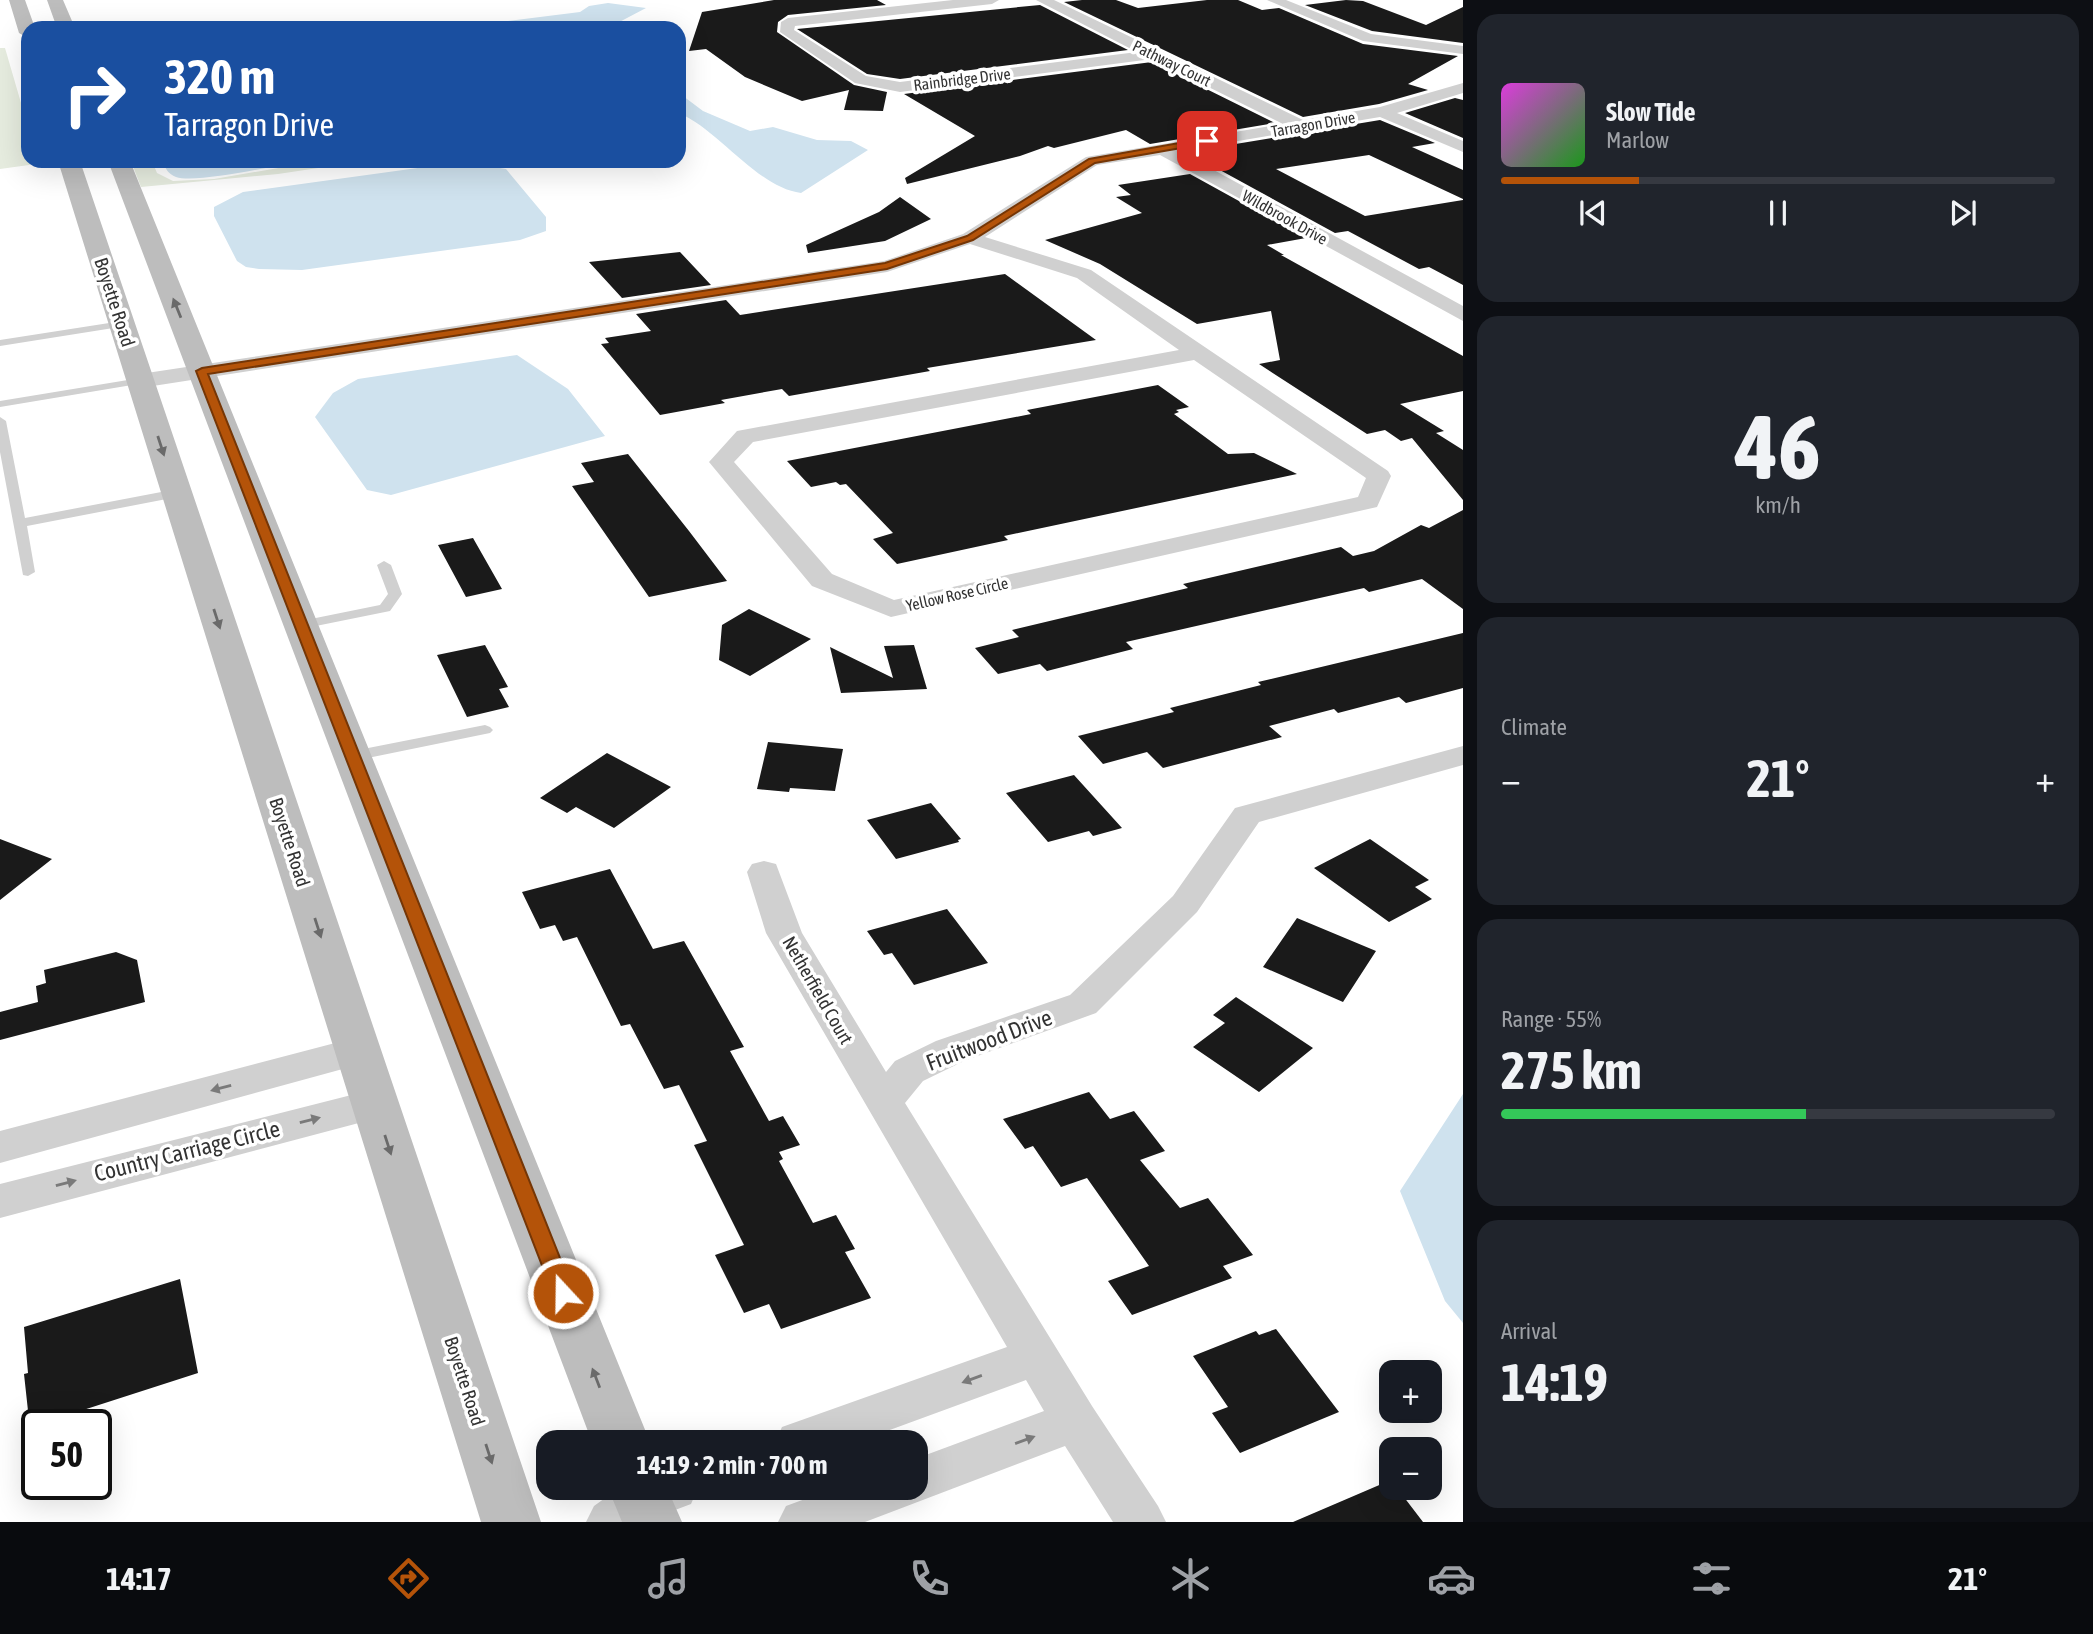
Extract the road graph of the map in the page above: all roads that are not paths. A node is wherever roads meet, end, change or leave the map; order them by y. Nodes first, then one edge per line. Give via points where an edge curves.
1 (17, 0) edge
2 (55, 0) edge
3 (992, 0) edge
4 (1043, 0) edge
5 (1274, 0) edge
6 (24, 21) edge
7 (63, 21) edge
8 (1463, 50) edge
9 (1155, 54) junction
10 (1463, 88) edge
11 (1382, 112) junction
12 (1301, 126) junction
13 (1463, 147) edge
14 (1160, 148) junction
15 (71, 168) edge
16 (122, 168) edge
17 (970, 238) junction
18 (1463, 315) edge
19 (122, 324) junction
20 (0, 343) edge
21 (1198, 353) junction
22 (202, 371) junction
23 (140, 381) junction
24 (0, 404) edge
25 (0, 421) edge
26 (177, 493) junction
27 (20, 523) junction
28 (384, 565) dead end
29 (28, 572) dead end
30 (302, 625) junction
31 (485, 730) dead end
32 (1463, 755) edge
33 (353, 756) junction
34 (764, 873) dead end
35 (358, 1051) junction
36 (884, 1102) junction
37 (375, 1104) junction
38 (0, 1147) edge
39 (0, 1201) edge
40 (1036, 1356) junction
41 (1075, 1421) junction
42 (616, 1430) edge
43 (832, 1430) edge
44 (928, 1475) edge
45 (863, 1500) edge
46 (511, 1522) edge
47 (803, 1522) edge
48 (1141, 1522) edge

1 - 6 main road
2 - 7 main road
3 - 9 street, Rainbridge Drive via 788,22 787,32 861,79 900,86
4 - 9 street, Pathway Court
5 - 8 street via 1368,38
9 - 12 street, Pathway Court
10 - 11 street, Tarragon Drive
11 - 12 street, Tarragon Drive
11 - 13 street
12 - 14 street, Tarragon Drive
14 - 17 street via 1092,161
14 - 18 street, Wildbrook Drive
15 - 19 main road, Boyette Road
22 -> 16 main road
17 - 21 street, Yellow Rose Circle via 1084,274
17 - 22 street via 887,266
19 - 20 lane
19 - 23 main road, Boyette Road
21 - 21 street, Yellow Rose Circle via 1379,476 1368,502 891,609 822,580 721,462 745,436
22 - 23 street
22 - 30 main road
23 - 24 lane
23 -> 26 main road, Boyette Road
25 - 27 lane
26 - 27 lane
26 -> 35 main road, Boyette Road
27 - 29 lane
28 - 30 lane via 395,594 385,608
30 - 33 main road
31 - 33 lane
32 - 36 street, Fruitwood Drive via 1247,815 1185,904 1083,1004 950,1051 909,1071
42 -> 33 main road
34 - 36 street, Netherfield Court via 784,933
35 - 37 main road, Boyette Road
35 -> 38 street
36 - 40 street
39 -> 37 street, Country Carriage Circle
37 -> 46 main road, Boyette Road
40 - 41 street
40 -> 43 street
44 -> 41 street
41 - 48 street
45 - 47 street

